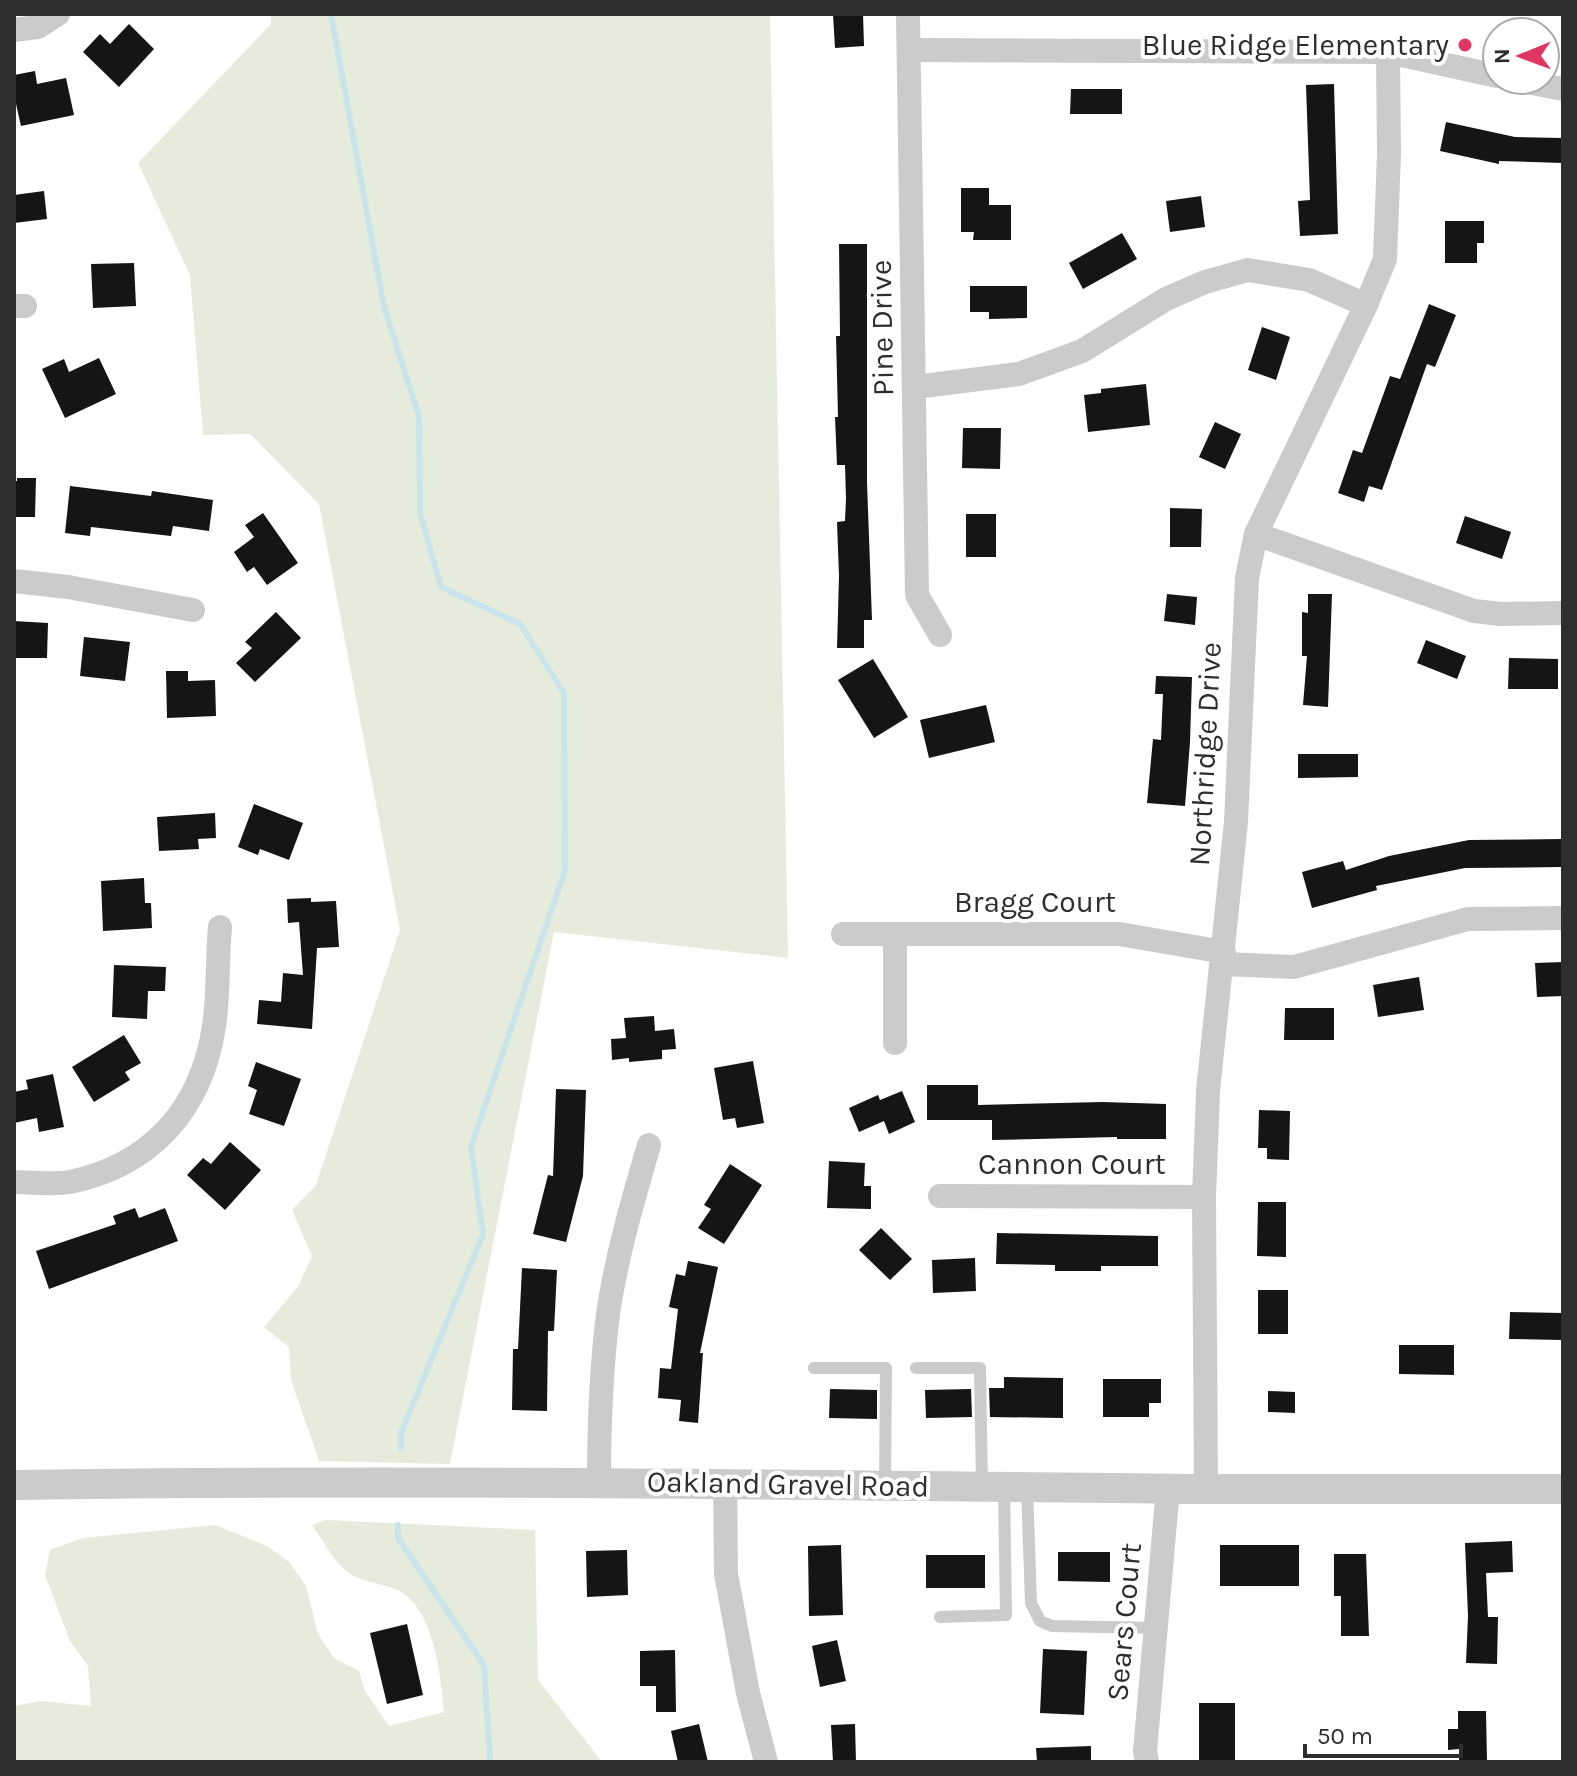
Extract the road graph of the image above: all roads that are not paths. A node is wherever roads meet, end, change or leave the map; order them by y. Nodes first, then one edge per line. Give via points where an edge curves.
1 (908, 14) edge
2 (909, 50) junction
3 (1388, 52) junction
4 (1481, 72) edge
5 (1366, 305) junction
6 (915, 387) junction
7 (1256, 534) junction
8 (14, 581) edge
9 (193, 610) dead end
10 (1563, 613) edge
11 (940, 635) dead end
12 (1563, 918) edge
13 (220, 927) dead end
14 (843, 934) dead end
15 (895, 934) junction
16 (1223, 958) junction
17 (895, 1043) dead end
18 (649, 1145) dead end
19 (14, 1182) edge
20 (940, 1196) dead end
21 (1204, 1197) junction
22 (814, 1368) dead end
23 (916, 1368) dead end
24 (599, 1482) junction
25 (725, 1483) junction
26 (14, 1485) edge
27 (885, 1485) junction
28 (1004, 1486) junction
29 (1168, 1488) junction
30 (1206, 1489) junction
31 (1563, 1489) edge
32 (940, 1617) dead end
33 (1157, 1628) junction
34 (766, 1762) edge
35 (1147, 1762) edge

1 - 2 street, Pine Drive
2 - 3 street
2 - 6 street, Pine Drive
3 - 4 street
3 - 5 street, Northridge Drive via 1385,259
5 - 6 street via 1309,280 1248,270 1166,299 1082,351 1019,374
5 - 7 street, Northridge Drive
6 - 11 street, Pine Drive via 917,595
7 - 10 street via 1474,611
7 - 16 street, Northridge Drive via 1247,578 1236,822
8 - 9 street
12 - 16 street, Bragg Court via 1468,919 1294,967
13 - 19 street via 214,1026 207,1055 199,1085 166,1134 122,1165 68,1182
14 - 15 street, Bragg Court
15 - 16 street, Bragg Court via 1119,934
15 - 17 street
16 - 21 street, Northridge Drive via 1208,1091
18 - 24 street via 609,1312
20 - 21 street, Cannon Court
21 - 30 street, Northridge Drive
22 - 27 lane via 886,1368
23 - 28 lane via 980,1368
24 - 25 street, Oakland Gravel Road
24 - 26 street, Oakland Gravel Road
25 - 27 street, Oakland Gravel Road
25 - 34 street via 726,1574
27 - 28 street, Oakland Gravel Road
28 - 29 street, Oakland Gravel Road
28 - 32 lane via 1006,1615
28 - 33 lane via 1031,1603 1040,1621 1052,1626
29 - 30 street, Oakland Gravel Road
29 - 33 street, Sears Court
30 - 31 street, Oakland Gravel Road
33 - 35 street, Sears Court

